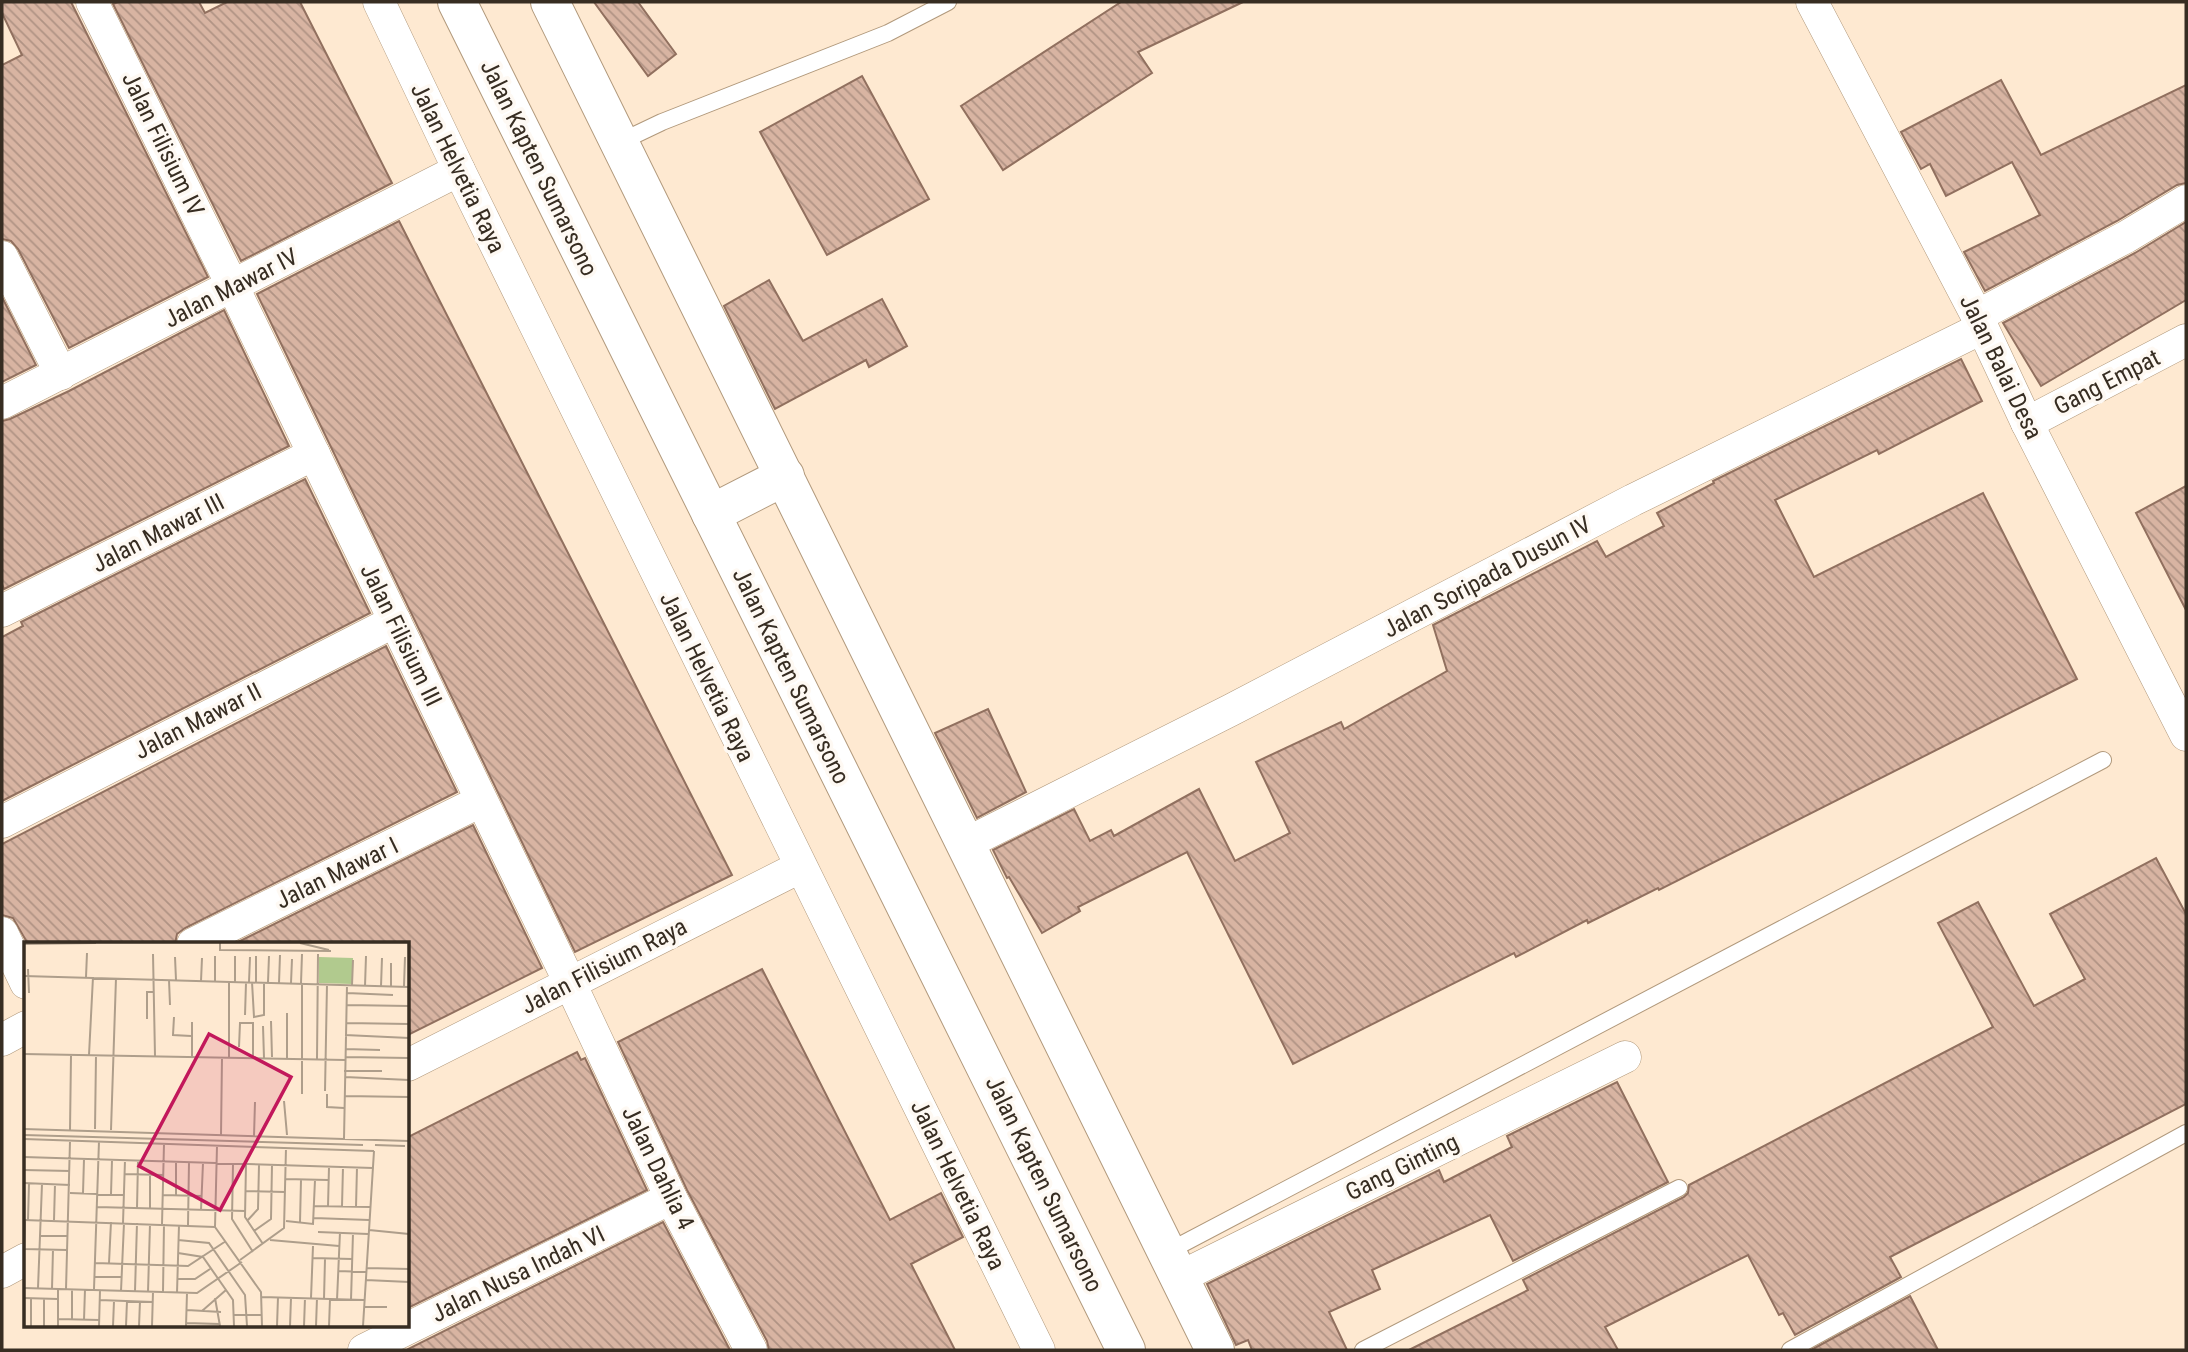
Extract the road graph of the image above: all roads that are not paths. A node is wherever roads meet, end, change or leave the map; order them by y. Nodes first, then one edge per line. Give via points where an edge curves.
1 (92, 2) edge
2 (379, 2) edge
3 (457, 2) edge
4 (550, 2) edge
5 (948, 2) edge
6 (1812, 2) edge
7 (620, 142) junction
8 (459, 170) junction
9 (2186, 201) edge
10 (2, 257) edge
11 (233, 287) junction
12 (1980, 322) junction
13 (2186, 340) edge
14 (61, 373) junction
15 (2, 402) edge
16 (2027, 423) junction
17 (314, 454) junction
18 (785, 476) junction
19 (711, 514) junction
20 (2, 611) edge
21 (395, 621) junction
22 (2185, 731) edge
23 (2103, 760) dead end
24 (481, 801) junction
25 (2, 822) edge
26 (980, 835) junction
27 (800, 867) junction
28 (2, 933) edge
29 (197, 942) edge
30 (24, 979) edge
31 (570, 983) junction
32 (24, 1028) edge
33 (2, 1040) edge
34 (1625, 1057) dead end
35 (410, 1064) edge
36 (2186, 1133) edge
37 (1679, 1188) dead end
38 (671, 1198) junction
39 (24, 1260) edge
40 (1173, 1264) junction
41 (2, 1272) edge
42 (410, 1327) edge
43 (408, 1328) edge
44 (364, 1350) edge
45 (751, 1350) edge
46 (1040, 1350) edge
47 (1126, 1350) edge
48 (1215, 1350) edge
49 (1363, 1350) edge
50 (1790, 1350) edge

1 - 11 street, Jalan Filisium IV
2 - 8 street, Jalan Helvetia Raya
3 - 19 highway, Jalan Kapten Sumarsono
4 - 7 highway
5 - 7 lane via 888,33
6 - 12 street, Jalan Balai Desa
7 - 18 highway
8 - 11 street, Jalan Mawar IV
8 - 27 street, Jalan Helvetia Raya
9 - 12 street, Jalan Soripada Dusun IV
10 - 14 street
11 - 14 street, Jalan Mawar IV
11 - 17 street, Jalan Filisium III
12 - 16 street, Jalan Balai Desa
12 - 26 street, Jalan Soripada Dusun IV
13 - 16 street, Gang Empat
14 - 15 street, Jalan Mawar IV
16 - 22 street, Jalan Balai Desa
17 - 20 street, Jalan Mawar III
17 - 21 street, Jalan Filisium III
18 - 19 highway
18 - 26 highway
19 - 47 highway, Jalan Kapten Sumarsono
21 - 24 street, Jalan Filisium III
21 - 25 street, Jalan Mawar II
23 - 40 lane
24 - 29 street, Jalan Mawar I
24 - 31 street, Jalan Filisium III
26 - 40 highway
27 - 31 street, Jalan Filisium Raya
27 - 46 street, Jalan Helvetia Raya
28 - 30 street
31 - 35 street, Jalan Filisium Raya
31 - 38 street, Jalan Dahlia 4
32 - 33 street
34 - 40 street, Gang Ginting
36 - 50 lane
37 - 49 lane
38 - 42 street, Jalan Nusa Indah VI
38 - 45 street, Jalan Dahlia 4
39 - 41 street
40 - 48 highway
43 - 44 street, Jalan Nusa Indah VI

